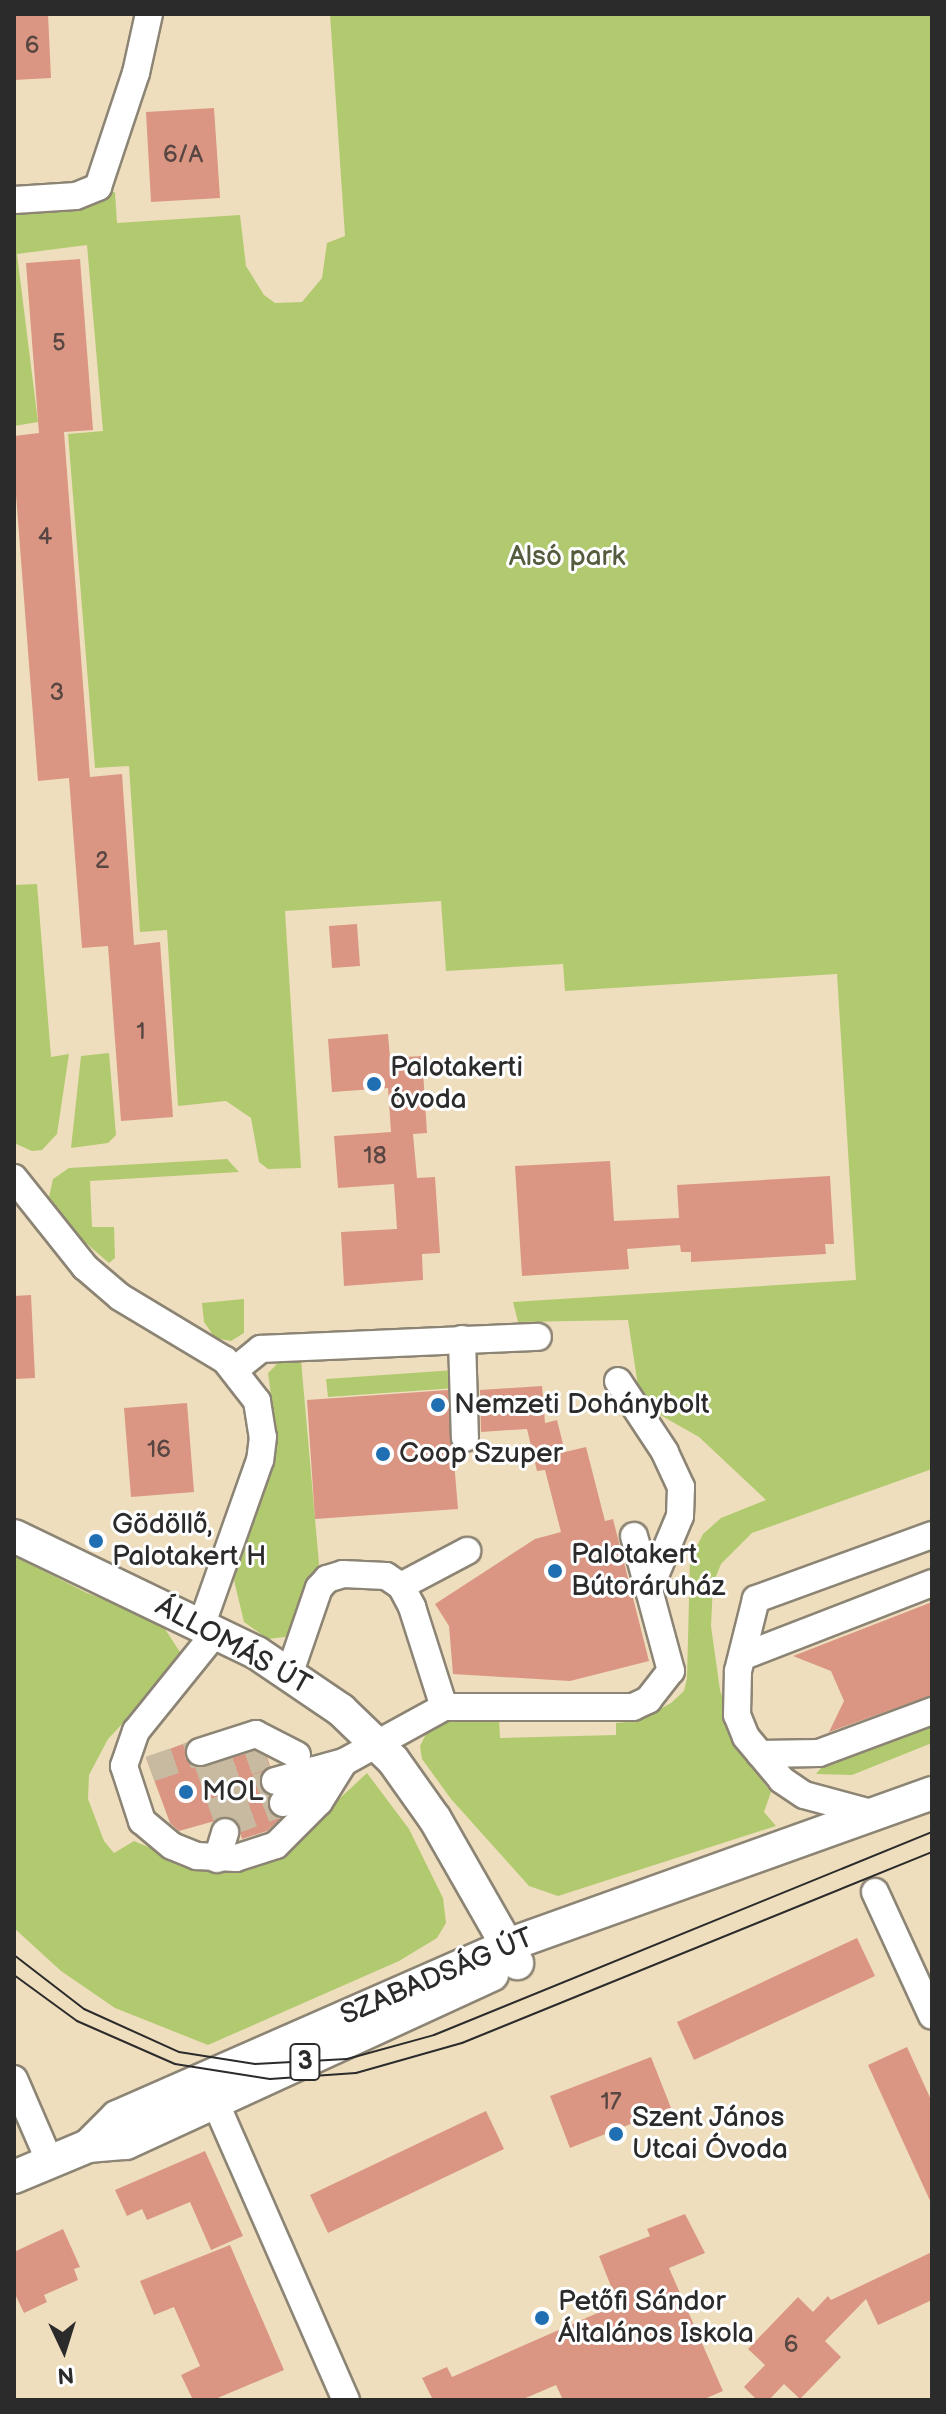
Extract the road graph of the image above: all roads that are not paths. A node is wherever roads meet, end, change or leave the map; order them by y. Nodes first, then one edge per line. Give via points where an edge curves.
1 (149, 14) edge
2 (14, 200) edge
3 (14, 1178) edge
4 (538, 1337) dead end
5 (462, 1339) junction
6 (236, 1369) junction
7 (618, 1381) dead end
8 (465, 1438) dead end
9 (932, 1535) edge
10 (14, 1536) edge
11 (634, 1536) dead end
12 (467, 1551) dead end
13 (932, 1583) edge
14 (401, 1586) junction
15 (649, 1590) junction
16 (209, 1628) junction
17 (744, 1656) junction
18 (290, 1672) junction
19 (444, 1707) junction
20 (932, 1711) edge
21 (375, 1742) junction
22 (203, 1754) tunnel mouth
23 (760, 1754) junction
24 (321, 1761) junction
25 (932, 1793) edge
26 (875, 1814) junction
27 (225, 1832) tunnel mouth
28 (217, 1859) junction
29 (875, 1892) dead end
30 (512, 1954) junction
31 (932, 2016) edge
32 (14, 2079) edge
33 (216, 2104) junction
34 (88, 2146) junction
35 (50, 2162) junction
36 (14, 2177) edge
37 (358, 2398) edge

1 - 2 street via 136,73 98,187 76,196
3 - 6 street via 85,1267 120,1297
4 - 5 street
5 - 6 street via 261,1349
5 - 8 street
6 - 16 street via 257,1401 262,1449
7 - 15 street via 665,1452 681,1487 680,1516
9 - 17 street via 756,1599
10 - 16 main road, ÁLLOMÁS ÚT
11 - 15 street
12 - 14 street
13 - 17 street
14 - 18 street via 386,1576 360,1573 327,1579 319,1588
14 - 19 street
15 - 19 street via 671,1671 648,1700 633,1707
16 - 18 main road, ÁLLOMÁS ÚT
16 - 28 street via 136,1731 125,1755 138,1774 142,1821 184,1851
17 - 23 street via 734,1694 737,1715
18 - 21 main road, ÁLLOMÁS ÚT
19 - 21 street
20 - 23 street via 819,1753
21 - 24 street
21 - 30 main road, ÁLLOMÁS ÚT via 435,1819
22 - 24 street via 256,1734
23 - 26 street via 804,1795
24 - 24 street via 275,1780
24 - 28 street via 312,1811 276,1845
25 - 26 main road, SZABADSÁG ÚT / 3
26 - 30 main road, SZABADSÁG ÚT / 3 via 667,1888
27 - 28 street
29 - 31 street
30 - 33 main road, SZABADSÁG ÚT / 3
30 - 34 main road, SZABADSÁG ÚT / 3 via 130,2111
32 - 35 street
33 - 34 main road, SZABADSÁG ÚT / 3 via 126,2143
33 - 37 street
34 - 35 main road, SZABADSÁG ÚT / 3
35 - 36 main road, SZABADSÁG ÚT / 3

